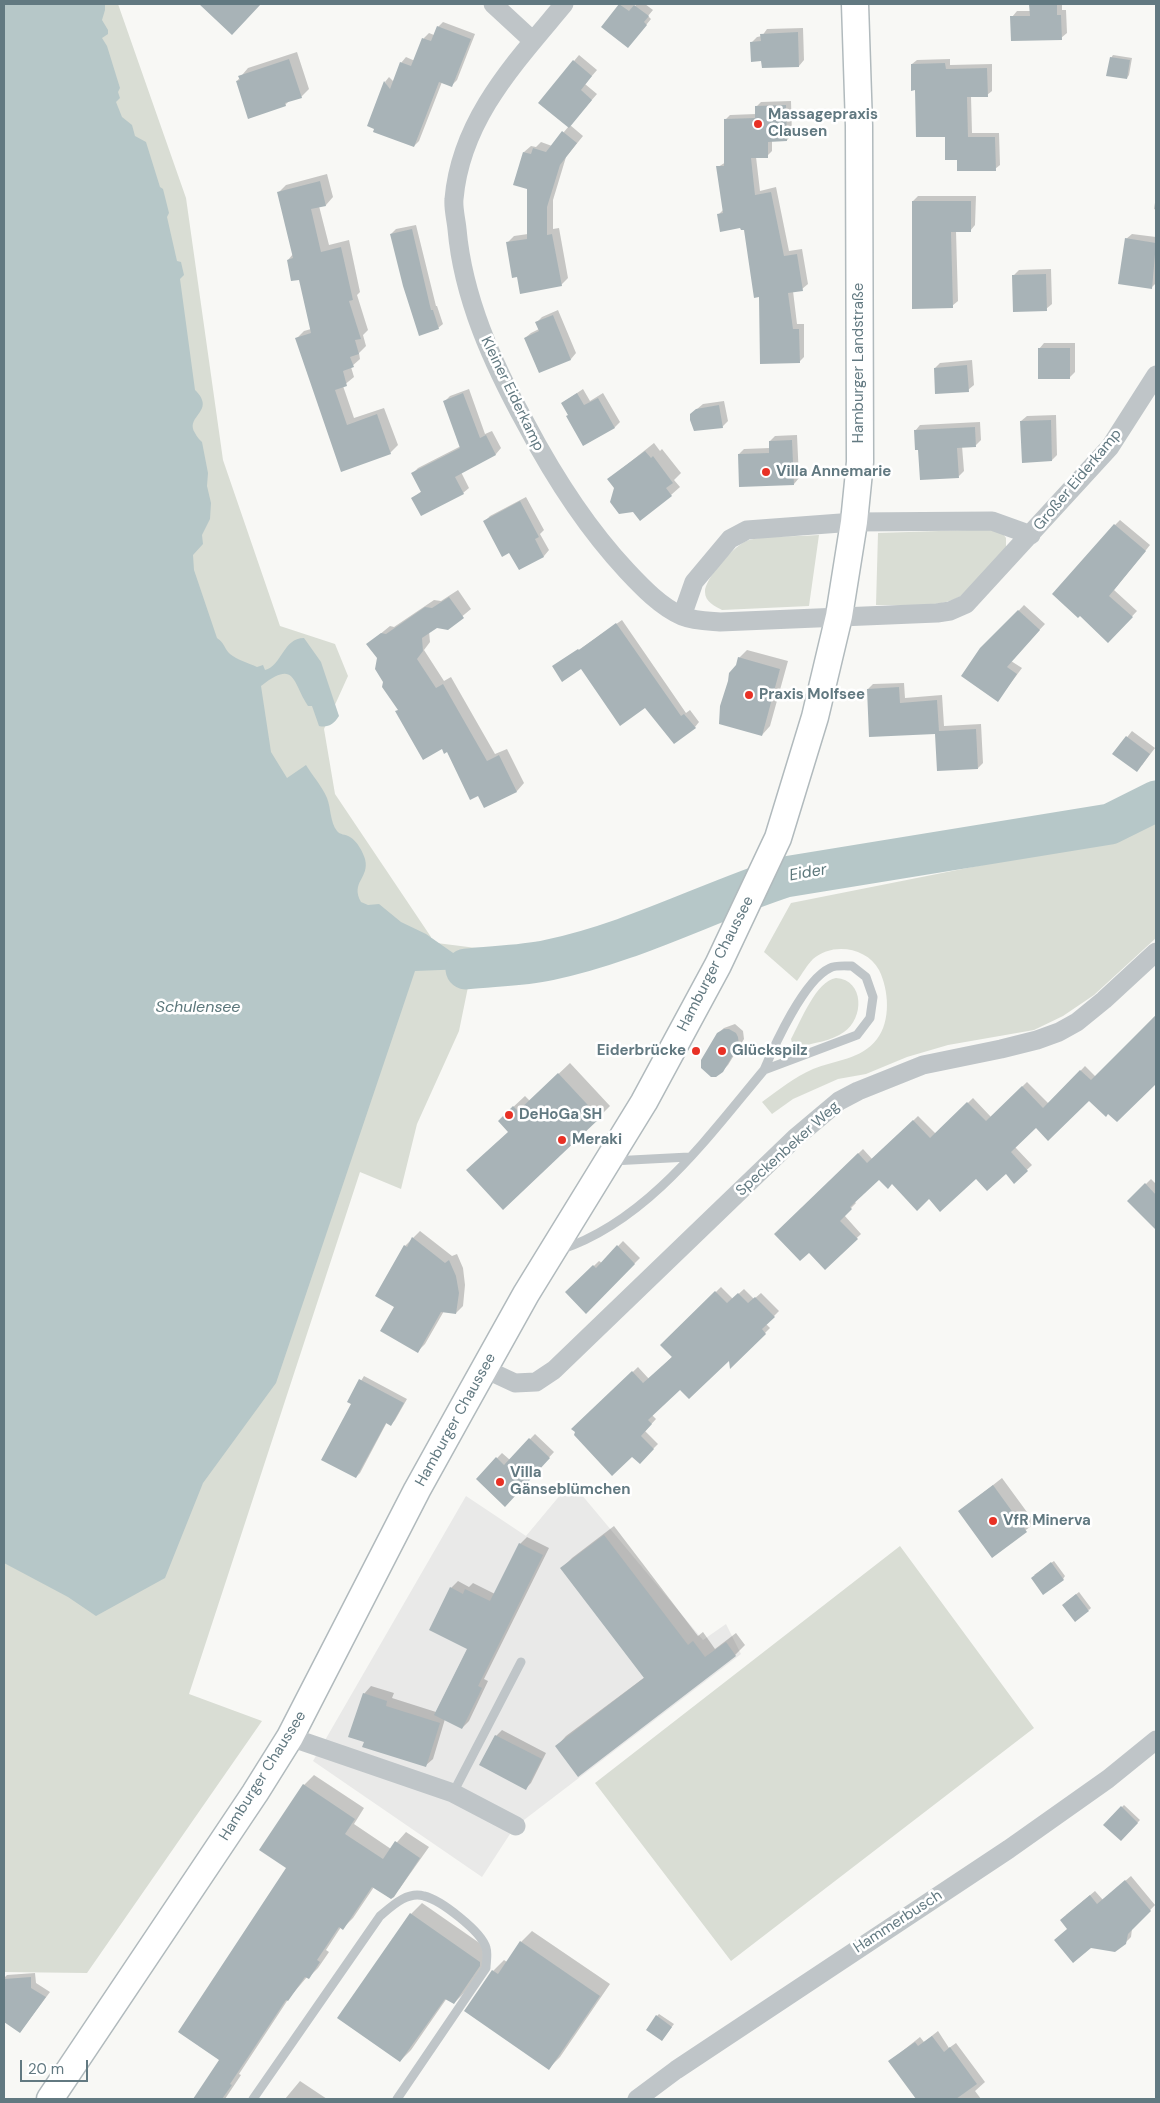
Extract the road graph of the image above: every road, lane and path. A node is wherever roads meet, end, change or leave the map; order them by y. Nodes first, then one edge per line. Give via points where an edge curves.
1 (493, 4) edge
2 (564, 4) edge
3 (855, 4) edge
4 (533, 41) junction
5 (1156, 375) edge
6 (854, 522) junction
7 (1031, 535) junction
8 (682, 616) junction
9 (839, 616) junction
10 (816, 717) joint
11 (1156, 952) edge
12 (764, 1070) junction
13 (689, 1158) junction
14 (606, 1161) junction
15 (553, 1252) junction
16 (485, 1369) junction
17 (521, 1662) dead end
18 (290, 1738) junction
19 (1156, 1740) edge
20 (453, 1793) junction
21 (516, 1826) dead end
22 (50, 2099) edge
23 (253, 2099) edge
24 (397, 2099) edge
25 (637, 2099) edge

1 - 4 street
2 - 4 street, Kleiner Eiderkamp
3 - 6 main road, Hamburger Landstraße via 859,126 860,462
4 - 8 street, Kleiner Eiderkamp via 485,104 464,148 454,200 459,260 480,328 505,386 552,472 602,544 637,582
5 - 7 street, Großer Eiderkamp via 1110,447
6 - 7 street, Großer Eiderkamp via 992,521
6 - 8 street via 747,530 730,539 694,582
6 - 9 main road, Hamburger Landstraße
7 - 9 street, Großer Eiderkamp via 966,604 958,608 937,613
8 - 9 street, Kleiner Eiderkamp via 720,622
9 - 10 main road, Hamburger Landstraße
10 - 14 main road, Hamburger Chaussee via 778,838 724,953 644,1102
11 - 16 street, Speckenbeker Weg via 1104,1000 1059,1032 1001,1049 923,1065 839,1101 795,1138 554,1370 536,1382 514,1383
12 - 12 lane via 857,1035 870,1018 873,998 866,977 852,966 831,967 812,980
12 - 13 lane
13 - 14 lane
13 - 15 lane via 661,1187 610,1227 580,1243
14 - 15 main road, Hamburger Chaussee
15 - 16 main road, Hamburger Chaussee
16 - 18 main road, Hamburger Chaussee via 418,1490
17 - 20 lane
18 - 20 street
18 - 22 main road, Hamburger Chaussee
19 - 25 street, Hammerbusch via 1108,1779 1009,1849
20 - 21 street
23 - 24 lane via 380,1916 402,1898 424,1896 476,1931 486,1948 486,1968

